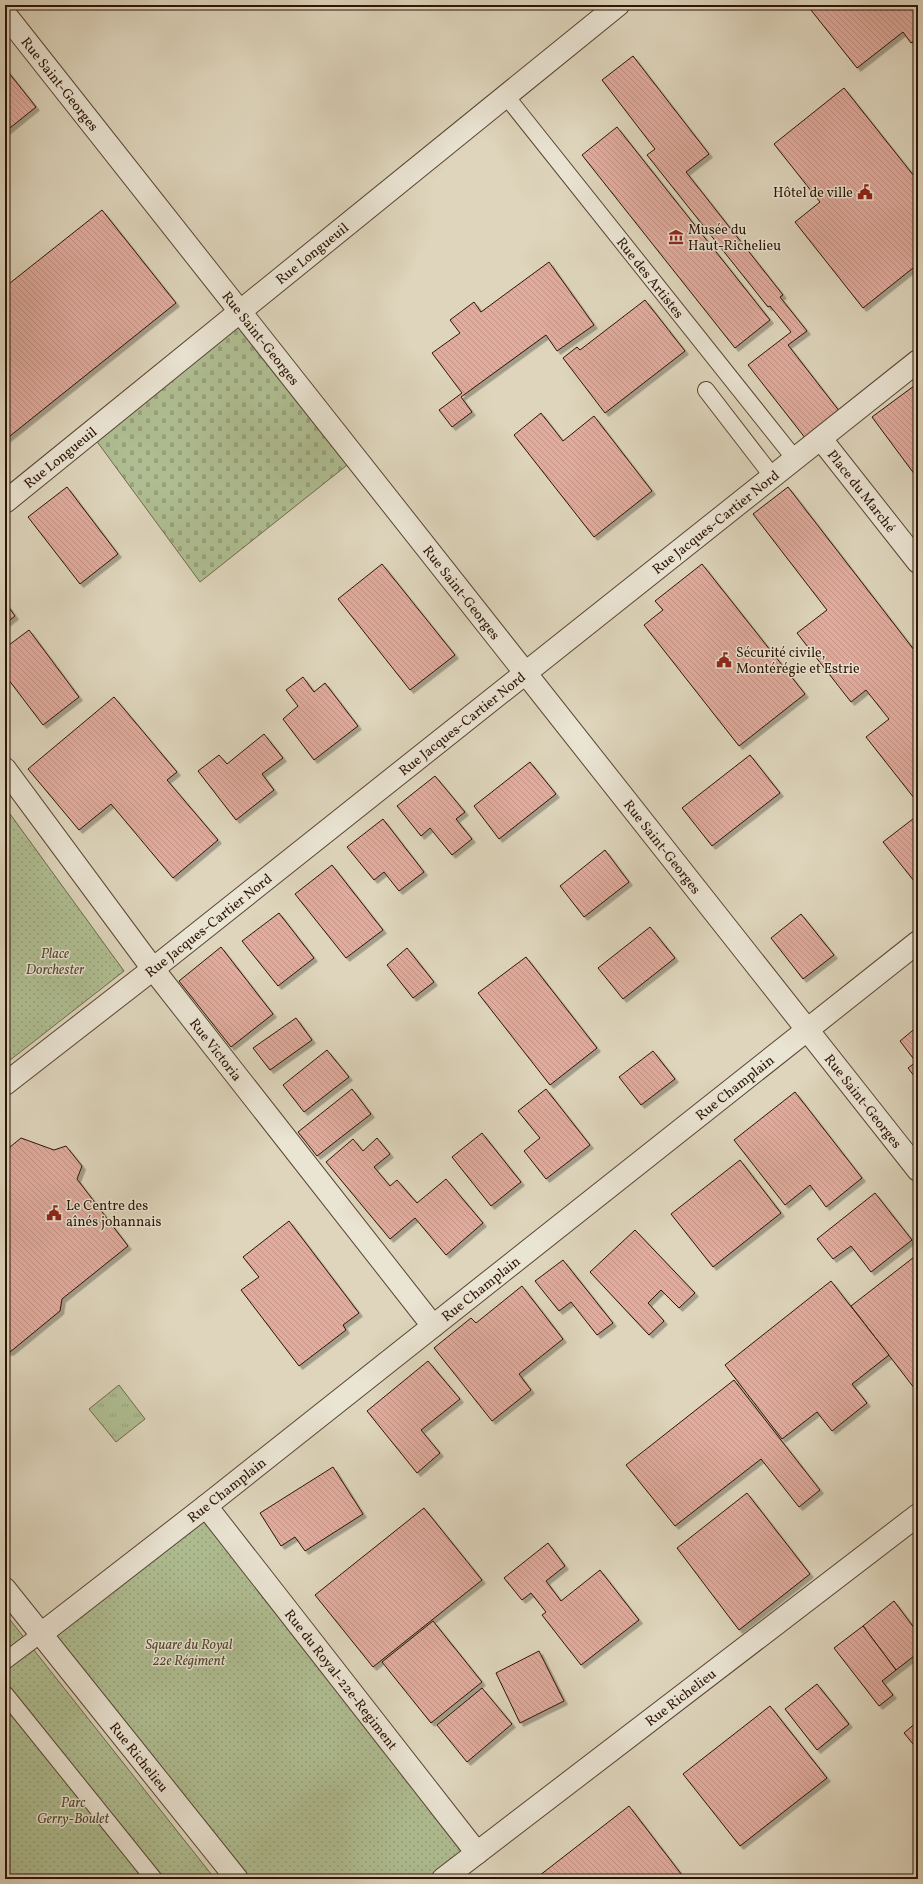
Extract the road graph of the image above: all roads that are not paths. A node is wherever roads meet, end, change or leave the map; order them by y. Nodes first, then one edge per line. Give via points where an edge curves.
1 (618, 5) edge
2 (5, 14) edge
3 (506, 96) junction
4 (240, 311) junction
5 (918, 362) edge
6 (706, 390) dead end
7 (821, 439) junction
8 (796, 459) junction
9 (773, 477) junction
10 (5, 502) edge
11 (918, 562) edge
12 (526, 673) junction
13 (5, 768) edge
14 (918, 942) edge
15 (153, 969) junction
16 (807, 1030) junction
17 (5, 1084) edge
18 (918, 1170) edge
19 (433, 1326) junction
20 (206, 1506) junction
21 (918, 1514) edge
22 (5, 1589) edge
23 (41, 1634) junction
24 (5, 1661) edge
25 (5, 1694) edge
26 (477, 1853) junction
27 (154, 1879) edge
28 (237, 1879) edge
29 (443, 1879) edge

1 - 3 street, Rue Longueuil
2 - 4 street, Rue Saint-Georges
3 - 4 street, Rue Longueuil
3 - 8 lane, Rue des Artistes
4 - 10 street, Rue Longueuil
4 - 12 street, Rue Saint-Georges
5 - 7 street, Rue Jacques-Cartier Nord
6 - 9 lane
7 - 8 street, Rue Jacques-Cartier Nord
7 - 11 street, Place du Marché
8 - 9 street, Rue Jacques-Cartier Nord
9 - 12 street, Rue Jacques-Cartier Nord
12 - 15 street, Rue Jacques-Cartier Nord
12 - 16 street, Rue Saint-Georges
13 - 15 street, Rue Victoria
14 - 16 street, Rue Champlain
15 - 17 street, Rue Jacques-Cartier Nord
15 - 19 street, Rue Victoria
16 - 18 street, Rue Saint-Georges
16 - 19 street, Rue Champlain
19 - 20 street, Rue Champlain
20 - 23 street, Rue Champlain
20 - 26 street, Rue du Royal-22e-Regiment
21 - 26 street, Rue Richelieu
22 - 23 street, Rue Richelieu
23 - 24 lane
23 - 28 street, Rue Richelieu
25 - 27 lane
26 - 29 street, Rue Richelieu

